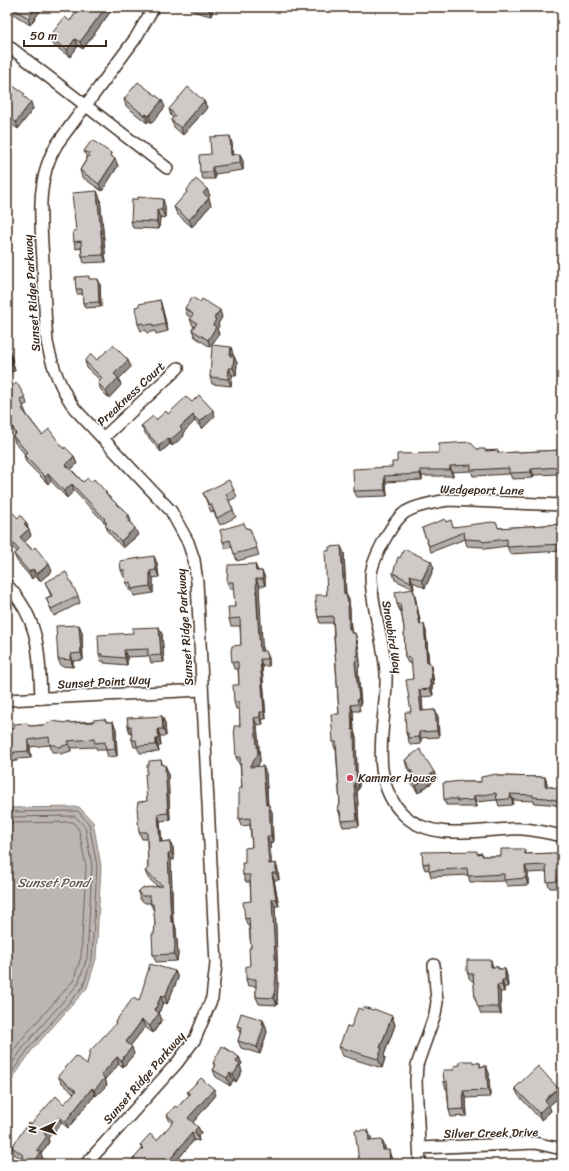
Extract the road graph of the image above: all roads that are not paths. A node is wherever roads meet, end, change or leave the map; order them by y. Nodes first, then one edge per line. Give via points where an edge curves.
1 (154, 7) edge
2 (7, 45) edge
3 (85, 105) junction
4 (167, 168) dead end
5 (178, 368) dead end
6 (103, 438) junction
7 (562, 505) edge
8 (390, 532) joint
9 (7, 585) edge
10 (202, 690) junction
11 (41, 698) junction
12 (7, 700) edge
13 (562, 836) edge
14 (434, 965) dead end
15 (420, 1148) junction
16 (562, 1149) edge
17 (86, 1164) edge
18 (420, 1164) edge

1 - 3 street, Sunset Ridge Parkway via 135,39
2 - 3 street
3 - 4 street
3 - 6 street, Sunset Ridge Parkway via 51,154 42,189 41,232 47,342 51,362 65,396
5 - 6 street, Preakness Court
6 - 10 street, Sunset Ridge Parkway via 171,511 188,542 197,582
7 - 8 street, Wedgeport Lane via 449,500 431,502 404,513
8 - 13 street, Snowbird Way via 371,576 386,672 380,762 386,787 404,815 416,823 443,833 523,830
9 - 11 street via 23,605 35,631
10 - 11 street, Sunset Point Way
10 - 17 street, Sunset Ridge Parkway via 216,964 212,998 195,1040
11 - 12 street, Sunset Point Way
14 - 15 street via 437,1002 435,1014 417,1065
15 - 16 street, Silver Creek Drive via 535,1143
15 - 18 street

